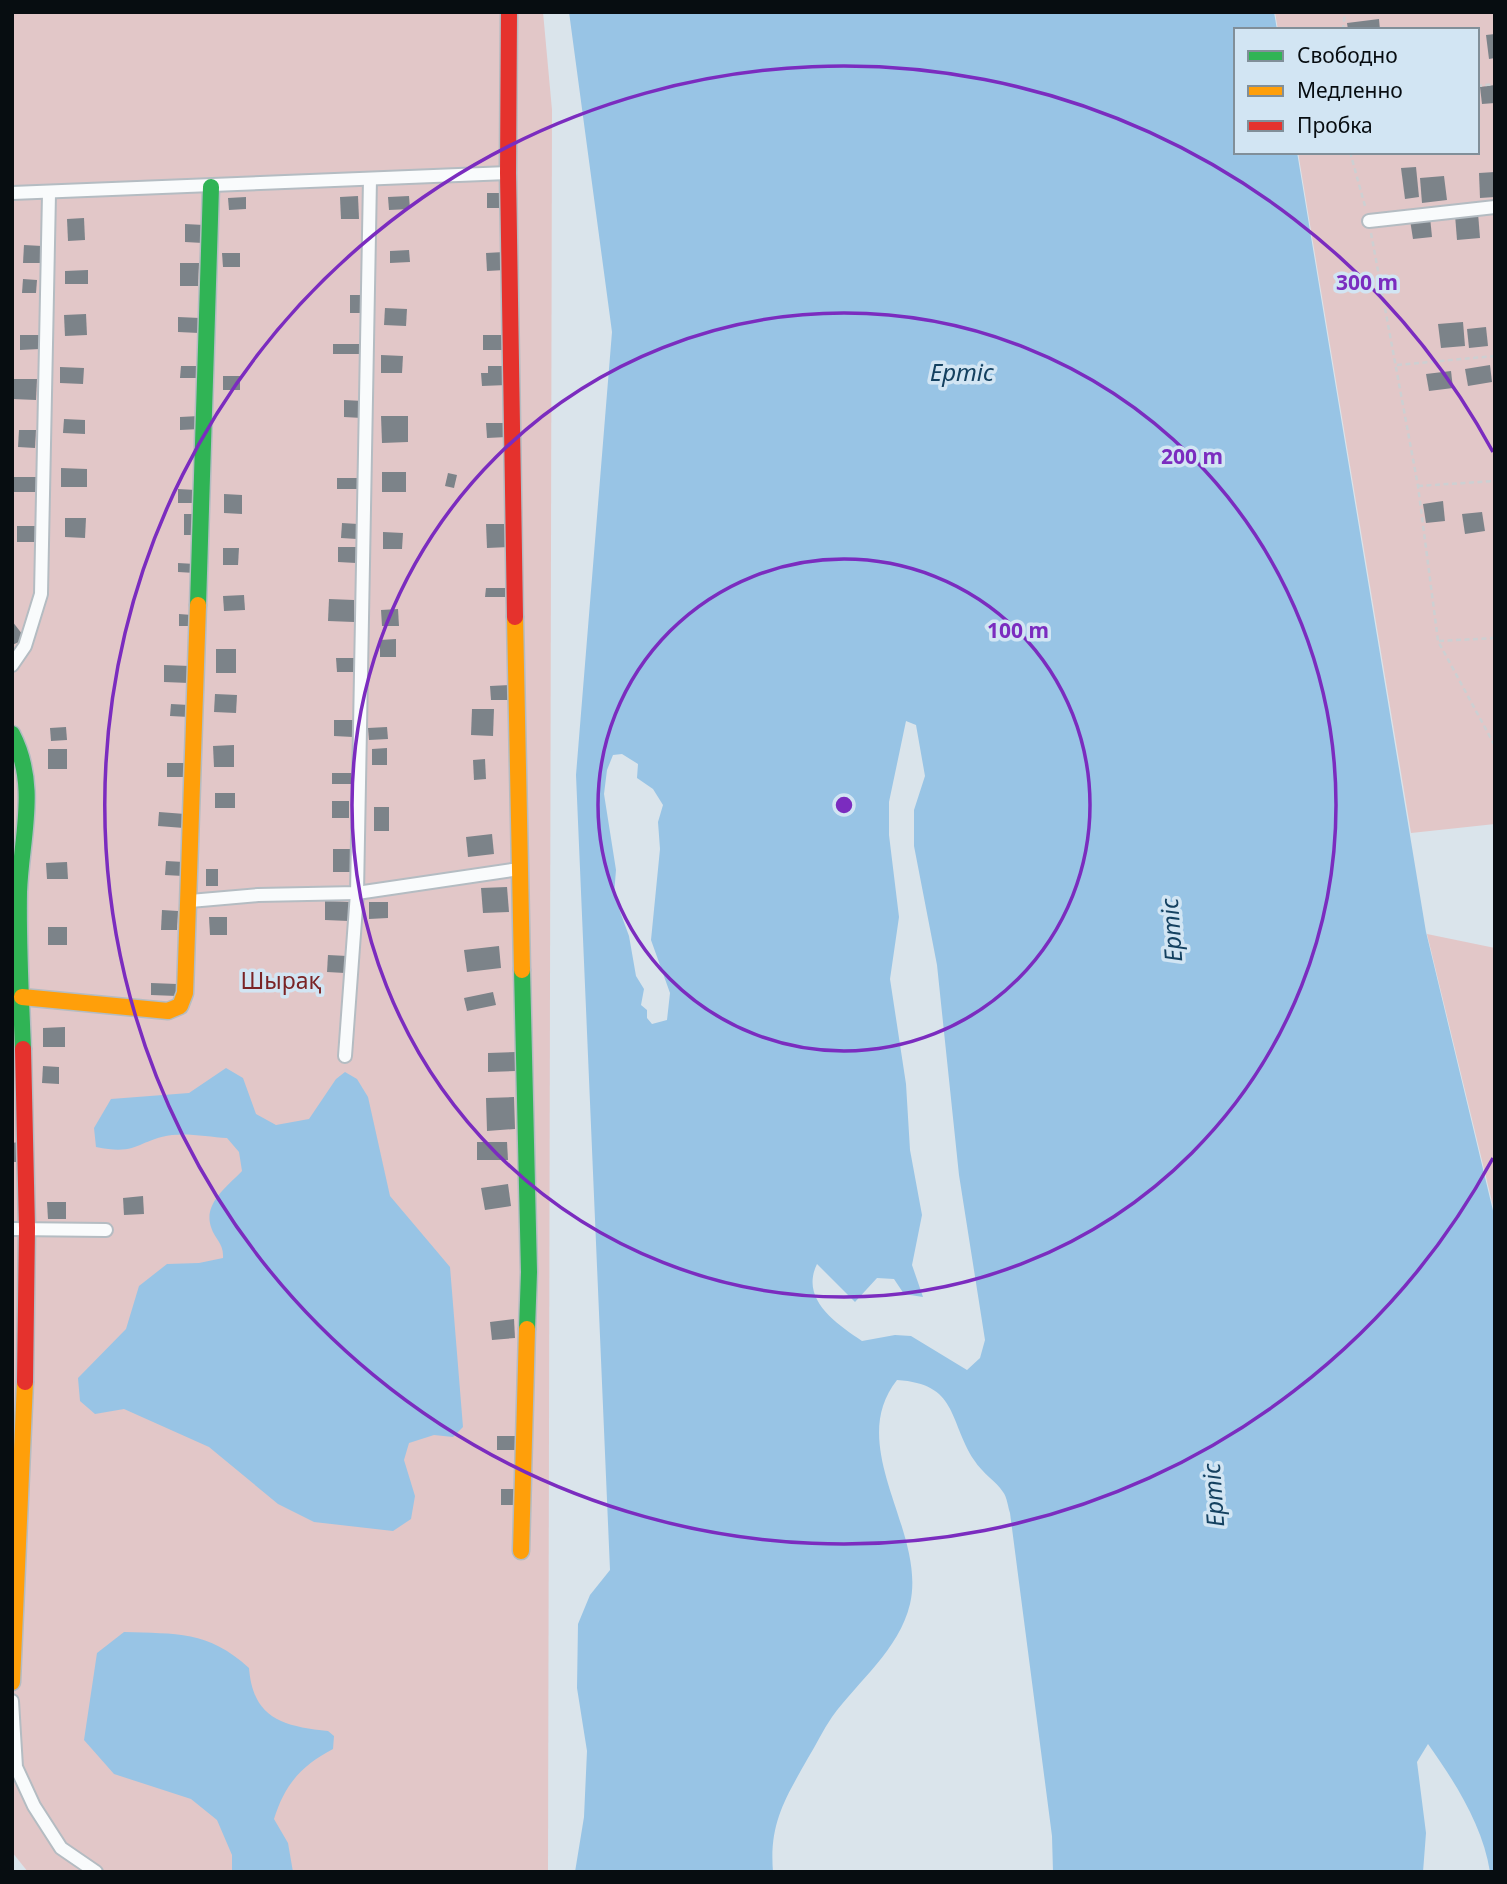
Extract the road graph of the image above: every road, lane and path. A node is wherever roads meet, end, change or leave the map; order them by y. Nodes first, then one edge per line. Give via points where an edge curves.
1 (509, 12) edge
2 (1351, 154) edge
3 (508, 173) junction
4 (370, 179) junction
5 (211, 187) junction
6 (12, 193) edge
7 (49, 194) junction
8 (1495, 207) edge
9 (1369, 221) junction
10 (1495, 356) edge
11 (1396, 365) junction
12 (1495, 481) edge
13 (1418, 486) junction
14 (1495, 638) edge
15 (1438, 641) junction
16 (12, 665) edge
17 (12, 734) edge
18 (1495, 746) edge
19 (519, 869) junction
20 (16, 892) edge
21 (357, 893) junction
22 (190, 901) junction
23 (22, 997) junction
24 (345, 1056) dead end
25 (20, 1229) edge
26 (106, 1230) dead end
27 (522, 1551) dead end
28 (12, 1682) edge
29 (12, 1701) edge
30 (96, 1872) edge

1 - 3 street
2 - 9 path
3 - 4 street
3 - 19 street
4 - 5 street
4 - 21 street
5 - 7 street
5 - 22 street
6 - 7 street
7 - 16 street via 41,594 25,646
8 - 9 street
9 - 11 path
10 - 11 path
11 - 13 path
12 - 13 path
13 - 15 path
14 - 15 path
15 - 18 path
17 - 20 street via 22,749 28,782
19 - 21 street
19 - 27 street via 529,1272
20 - 23 street
21 - 22 street
21 - 24 street
22 - 23 street via 185,993 180,1006 168,1011
23 - 25 street
25 - 26 street
25 - 28 street via 21,1501
29 - 30 street via 16,1767 34,1806 61,1848

